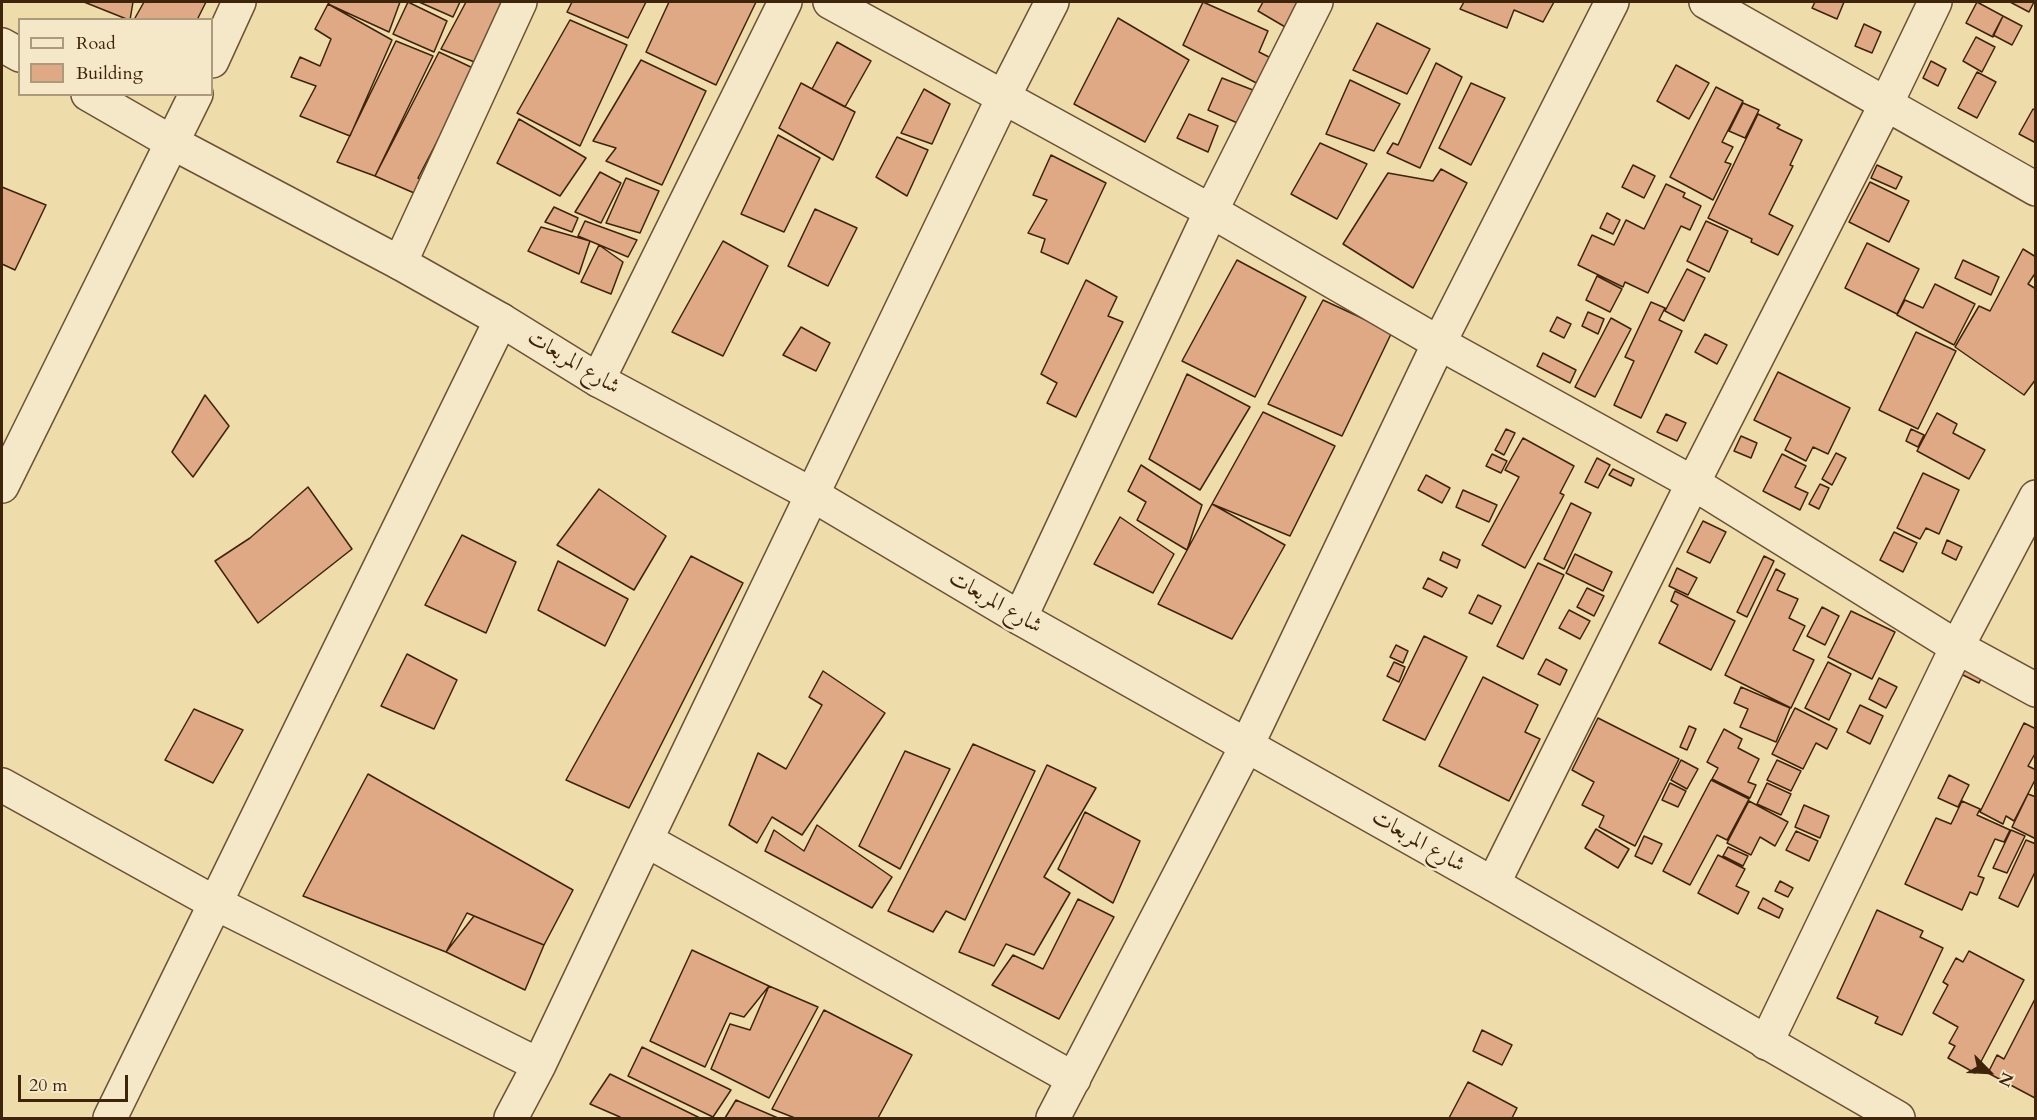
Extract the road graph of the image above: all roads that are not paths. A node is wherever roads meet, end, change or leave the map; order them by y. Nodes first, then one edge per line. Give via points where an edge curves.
1 (239, 2) edge
2 (520, 2) edge
3 (785, 2) edge
4 (830, 2) edge
5 (1052, 2) edge
6 (1316, 2) edge
7 (1612, 2) edge
8 (1706, 2) edge
9 (1935, 2) edge
10 (2, 45) edge
11 (18, 54) edge
12 (213, 59) edge
13 (91, 96) edge
14 (195, 96) edge
15 (1004, 96) junction
16 (1886, 104) junction
17 (173, 143) junction
18 (2036, 189) edge
19 (1211, 211) junction
20 (400, 263) junction
21 (501, 320) junction
22 (1439, 343) junction
23 (598, 380) junction
24 (1693, 483) junction
25 (2, 486) edge
26 (813, 495) junction
27 (2036, 497) edge
28 (1020, 618) junction
29 (1957, 647) junction
30 (2036, 690) edge
31 (1247, 745) junction
32 (2, 785) edge
33 (646, 840) junction
34 (1493, 884) junction
35 (215, 903) junction
36 (1766, 1043) junction
37 (539, 1065) junction
38 (1074, 1079) junction
39 (110, 1119) edge
40 (511, 1119) edge
41 (1053, 1119) edge
42 (1898, 1119) edge

1 - 12 street
2 - 20 street
3 - 23 street
4 - 15 street
5 - 15 street
6 - 19 street
7 - 22 street
8 - 16 street
9 - 16 street
10 - 11 street
13 - 17 street, شارع المربعات
14 - 17 street
15 - 19 street
15 - 26 street
16 - 18 street
16 - 24 street
17 - 20 street, شارع المربعات
17 - 25 street
19 - 22 street
19 - 28 street
20 - 21 street, شارع المربعات
21 - 23 street, شارع المربعات
21 - 35 street
22 - 24 street
22 - 31 street
23 - 26 street, شارع المربعات
24 - 29 street
24 - 34 street
26 - 28 street, شارع المربعات
26 - 33 street
27 - 29 street
28 - 31 street, شارع المربعات
29 - 30 street
29 - 36 street
31 - 34 street, شارع المربعات
31 - 38 street
32 - 35 street
33 - 37 street
33 - 38 street
34 - 36 street, شارع المربعات
35 - 37 street
35 - 39 street
36 - 42 street, شارع المربعات
37 - 40 street
38 - 41 street

